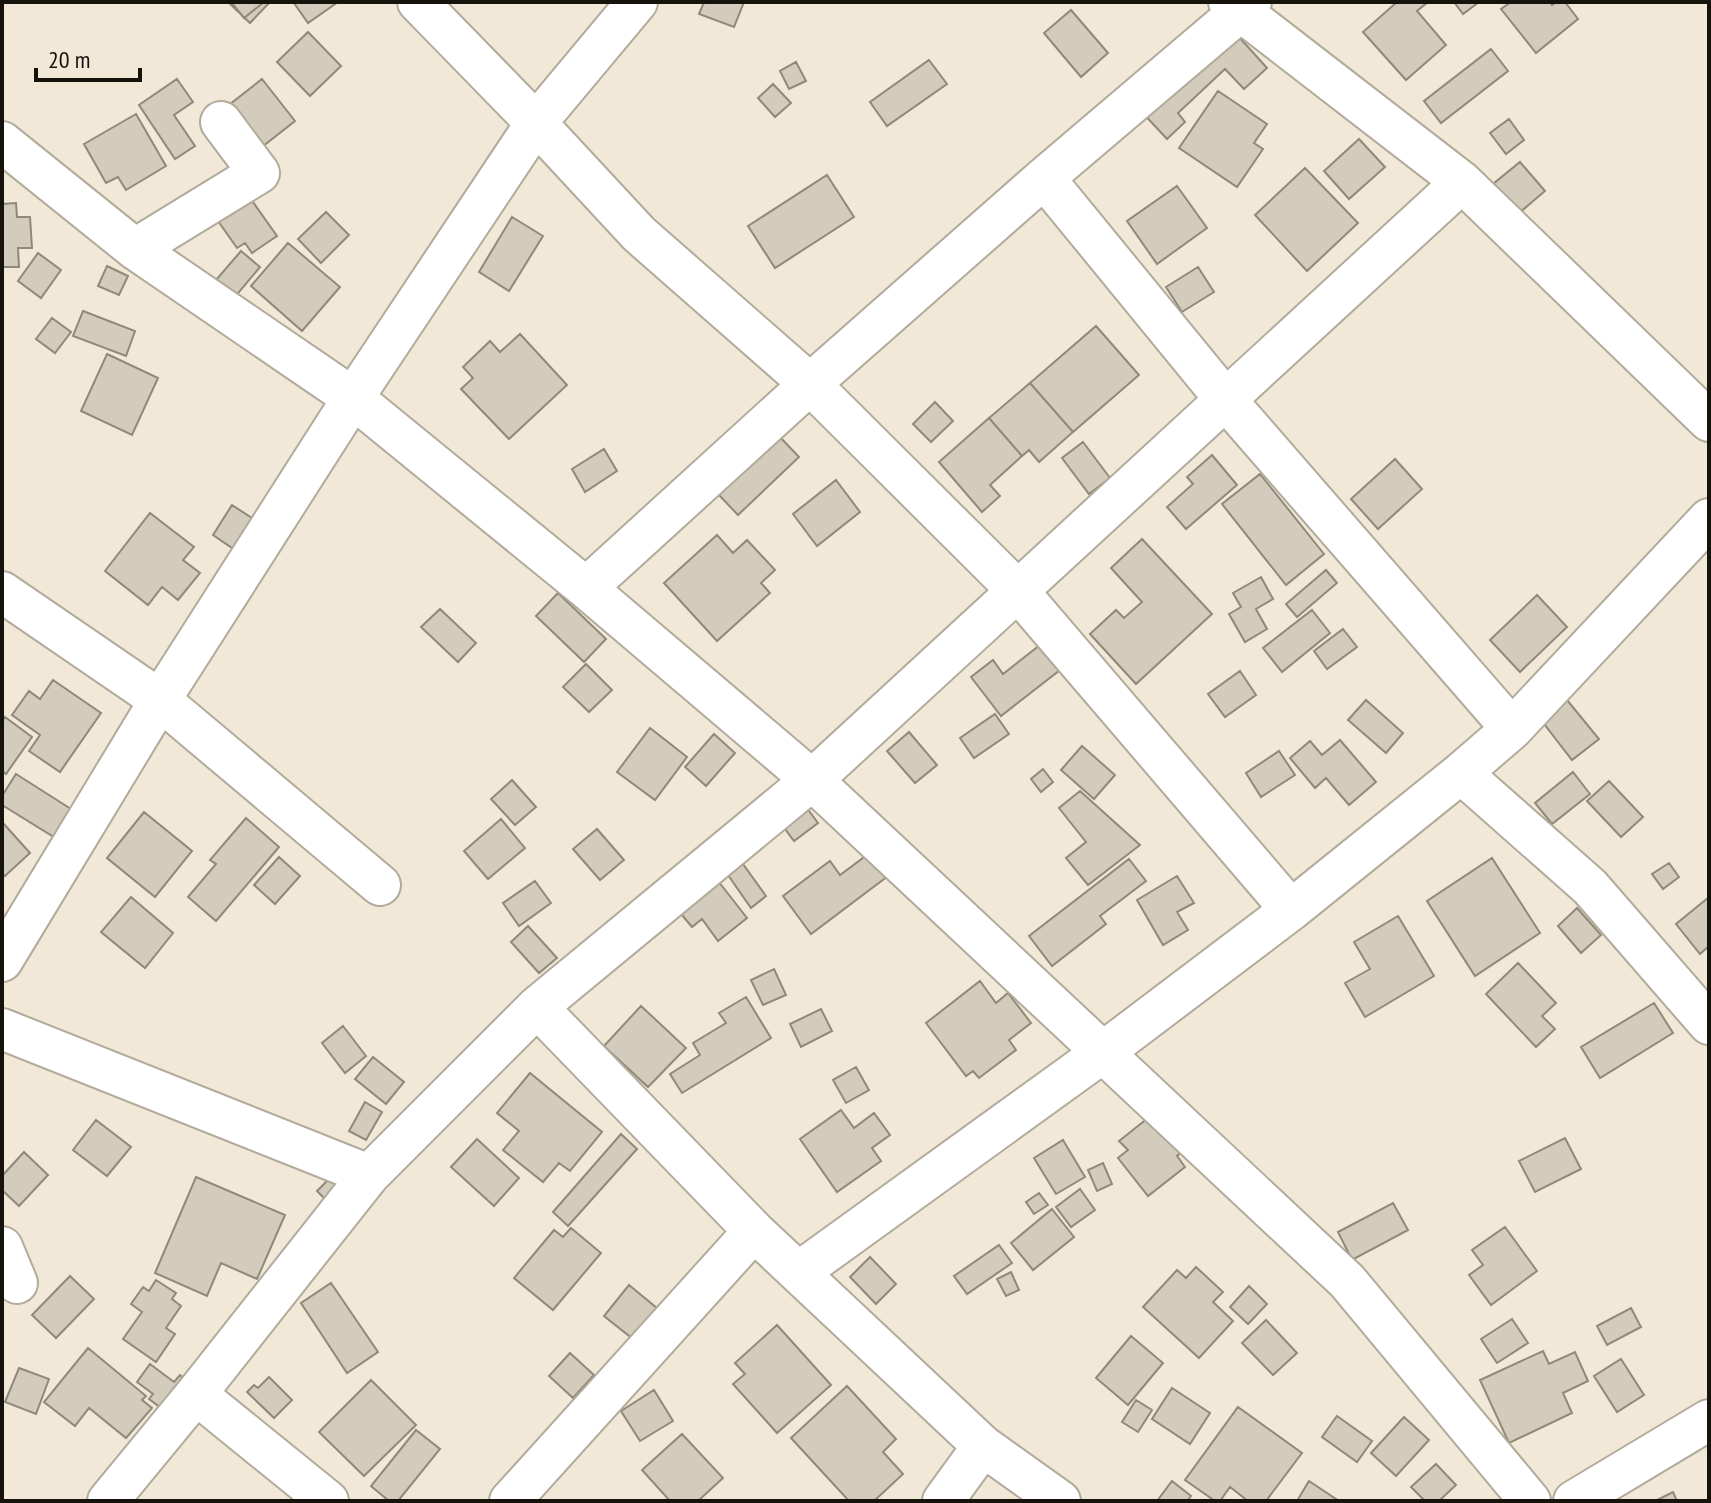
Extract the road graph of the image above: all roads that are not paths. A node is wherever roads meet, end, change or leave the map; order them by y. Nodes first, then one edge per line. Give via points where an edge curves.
1 (418, 2) edge
2 (637, 2) edge
3 (1240, 5) edge
4 (221, 122) dead end
5 (536, 123) junction
6 (2, 142) edge
7 (1044, 178) junction
8 (1462, 182) junction
9 (135, 249) junction
10 (810, 384) junction
11 (353, 398) junction
12 (1225, 399) junction
13 (1709, 421) edge
14 (1709, 519) edge
15 (586, 588) junction
16 (1017, 590) junction
17 (2, 592) edge
18 (160, 700) junction
19 (1512, 729) junction
20 (1461, 773) junction
21 (812, 780) junction
22 (380, 885) dead end
23 (1291, 910) junction
24 (2, 961) edge
25 (537, 1007) junction
26 (1709, 1024) edge
27 (2, 1029) edge
28 (1102, 1053) junction
29 (369, 1175) junction
30 (754, 1231) junction
31 (799, 1272) junction
32 (196, 1394) junction
33 (1709, 1420) edge
34 (983, 1446) junction
35 (108, 1501) edge
36 (328, 1501) edge
37 (510, 1501) edge
38 (943, 1501) edge
39 (1060, 1501) edge
40 (1530, 1501) edge
41 (1574, 1501) edge

1 - 5 street
2 - 5 street
3 - 7 street
3 - 8 street
4 - 9 street via 259,173
5 - 10 street via 639,234
5 - 11 street
6 - 9 street
7 - 10 street
7 - 12 street
8 - 12 street
8 - 13 street
9 - 11 street
10 - 15 street
10 - 16 street
11 - 15 street
11 - 18 street
12 - 16 street
12 - 19 street
14 - 19 street
15 - 21 street
16 - 21 street
16 - 23 street
17 - 18 street
18 - 22 street
18 - 24 street
19 - 20 street
20 - 23 street
20 - 26 street via 1590,887
21 - 25 street
21 - 28 street
23 - 28 street
25 - 29 street
25 - 30 street
27 - 29 street
28 - 31 street
28 - 40 street via 1347,1281
29 - 32 street
30 - 31 street
30 - 37 street
31 - 34 street
32 - 35 street
32 - 36 street
33 - 41 street
34 - 38 street
34 - 39 street

